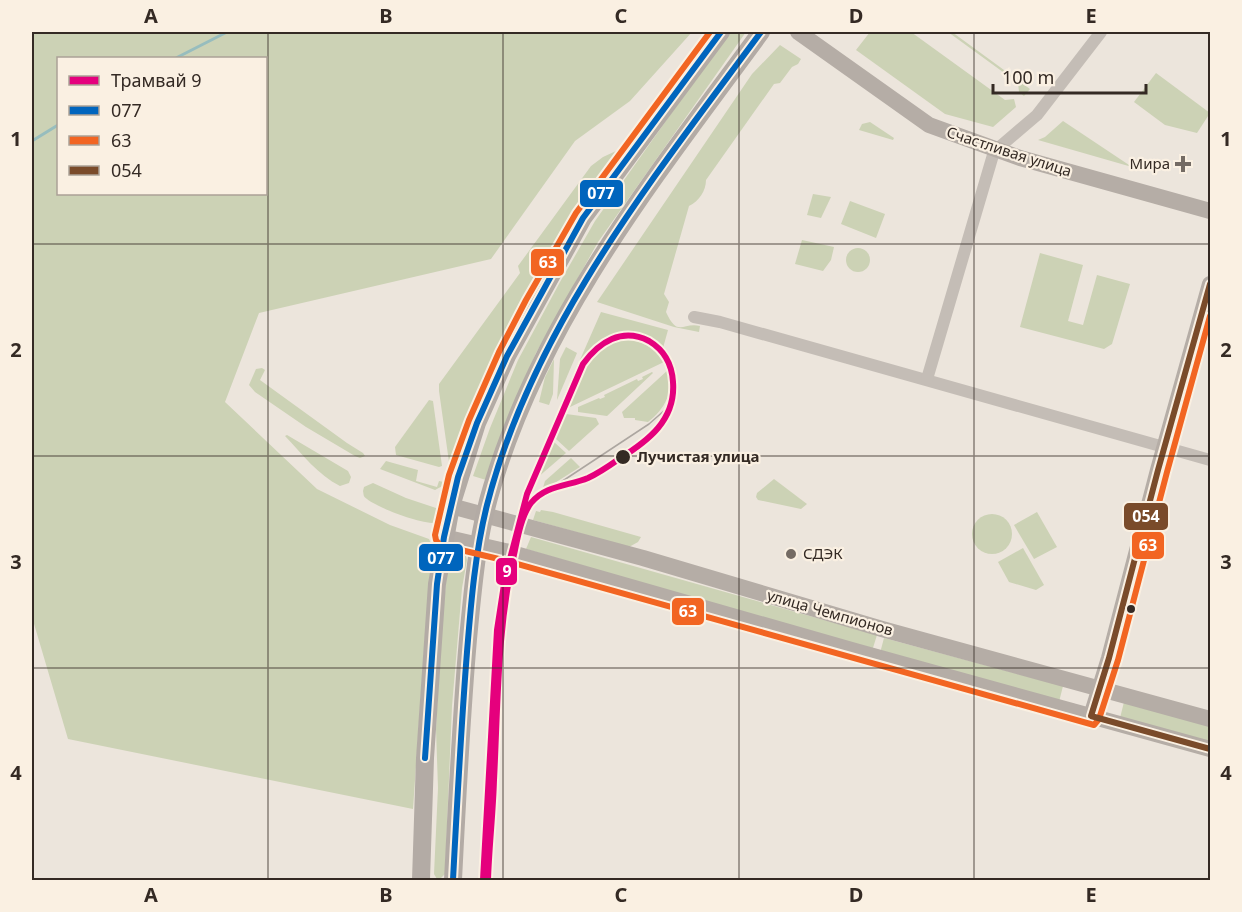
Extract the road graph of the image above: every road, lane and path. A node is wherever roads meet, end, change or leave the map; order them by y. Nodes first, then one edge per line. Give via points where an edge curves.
1 (721, 32) edge
2 (760, 32) edge
3 (798, 32) edge
4 (1101, 32) edge
5 (996, 150) junction
6 (1210, 211) edge
7 (1210, 284) edge
8 (694, 317) dead end
9 (927, 379) junction
10 (1164, 447) junction
11 (1210, 460) edge
12 (451, 506) junction
13 (485, 514) junction
14 (444, 537) junction
15 (479, 545) junction
16 (1100, 688) junction
17 (1091, 716) junction
18 (1210, 719) edge
19 (1210, 749) edge
20 (421, 880) edge
21 (453, 880) edge

1 - 12 main road via 583,218 561,256 481,413
2 - 13 main road via 604,250 552,339 515,422
3 - 5 street, Счастливая улица via 929,125
4 - 5 street via 1037,115
5 - 6 street, Счастливая улица
5 - 9 street
7 - 10 street
8 - 9 street
9 - 10 street
10 - 11 street
10 - 16 street
12 - 13 street, улица Чемпионов
12 - 14 main road
13 - 15 main road
13 - 16 street, улица Чемпионов
14 - 15 street, улица Чемпионов
14 - 20 main road via 431,666
15 - 17 street, улица Чемпионов
15 - 21 main road via 465,678
16 - 17 street
16 - 18 street, улица Чемпионов
17 - 19 street, улица Чемпионов

